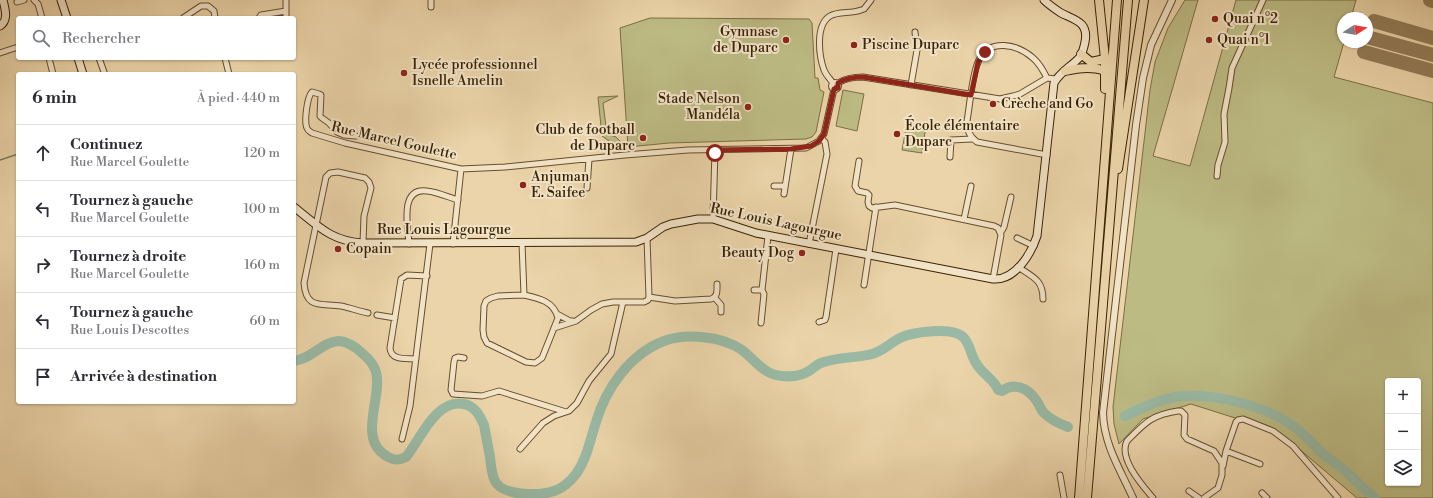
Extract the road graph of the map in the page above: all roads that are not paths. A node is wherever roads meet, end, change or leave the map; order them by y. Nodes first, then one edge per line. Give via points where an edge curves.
1 (3, 0) edge
2 (24, 0) edge
3 (34, 0) edge
4 (61, 0) edge
5 (286, 0) edge
6 (431, 0) edge
7 (871, 0) edge
8 (1044, 0) edge
9 (1099, 0) edge
10 (1144, 0) edge
11 (1174, 0) edge
12 (1263, 0) edge
13 (17, 2) dead end
14 (1049, 3) edge
15 (1117, 3) edge
16 (1127, 3) edge
17 (0, 4) edge
18 (431, 7) dead end
19 (286, 11) junction
20 (5, 14) junction
21 (41, 16) edge
22 (66, 16) edge
23 (186, 16) edge
24 (215, 16) edge
25 (260, 16) edge
26 (286, 16) edge
27 (0, 26) edge
28 (915, 32) dead end
29 (16, 48) edge
30 (0, 53) edge
31 (1081, 54) junction
32 (1105, 59) junction
33 (50, 60) edge
34 (79, 60) edge
35 (100, 60) edge
36 (226, 60) edge
37 (1064, 71) junction
38 (52, 72) edge
39 (82, 72) edge
40 (104, 72) dead end
41 (228, 72) edge
42 (1106, 75) junction
43 (1047, 78) junction
44 (1056, 79) junction
45 (835, 85) junction
46 (911, 85) junction
47 (971, 95) junction
48 (356, 136) dead end
49 (822, 138) junction
50 (972, 139) junction
51 (791, 149) junction
52 (715, 150) junction
53 (1047, 155) junction
54 (950, 157) dead end
55 (589, 158) junction
56 (859, 161) dead end
57 (461, 169) junction
58 (1217, 176) dead end
59 (774, 186) dead end
60 (785, 186) junction
61 (971, 186) dead end
62 (586, 188) dead end
63 (784, 194) dead end
64 (1011, 197) dead end
65 (458, 200) junction
66 (876, 208) junction
67 (296, 209) edge
68 (1101, 216) junction
69 (964, 219) junction
70 (713, 220) junction
71 (317, 226) junction
72 (1001, 232) junction
73 (768, 236) junction
74 (647, 238) junction
75 (1017, 238) dead end
76 (363, 243) junction
77 (522, 243) junction
78 (409, 244) junction
79 (430, 244) junction
80 (453, 244) junction
81 (809, 244) junction
82 (1034, 246) junction
83 (1106, 247) junction
84 (836, 249) junction
85 (868, 255) junction
86 (1018, 267) junction
87 (427, 276) junction
88 (993, 279) junction
89 (717, 284) dead end
90 (864, 285) dead end
91 (754, 290) dead end
92 (762, 290) junction
93 (524, 295) junction
94 (649, 297) junction
95 (715, 298) junction
96 (1043, 299) dead end
97 (623, 302) junction
98 (721, 312) dead end
99 (368, 313) dead end
100 (557, 314) junction
101 (377, 315) dead end
102 (395, 318) junction
103 (576, 321) junction
104 (819, 322) dead end
105 (761, 323) dead end
106 (554, 328) junction
107 (464, 358) dead end
108 (416, 359) junction
109 (567, 412) junction
110 (402, 439) dead end
111 (520, 449) dead end
112 (1226, 451) junction
113 (1260, 464) dead end
114 (1223, 471) junction
115 (1060, 475) dead end
116 (1189, 491) dead end
117 (1262, 493) dead end
118 (1064, 498) edge
119 (1079, 498) edge
120 (1087, 498) edge
121 (1133, 498) edge
122 (1153, 498) edge
123 (1199, 498) edge
124 (1204, 498) edge
125 (1268, 498) edge
126 (1338, 498) edge

1 - 20 main road
2 - 13 street
3 - 21 street
4 - 22 main road
5 - 19 street
6 - 18 street
7 - 45 street via 861,10 833,14 822,24 820,37 823,67
8 - 14 main road
9 - 32 highway
10 - 83 highway
11 - 121 street via 1161,22 1143,78 1103,413 1103,426 1109,449
12 - 58 street via 1232,68 1224,114 1225,142
14 - 31 main road via 1083,25 1086,36
15 - 68 highway
16 - 83 highway
17 - 20 main road
19 - 25 street
19 - 26 street
20 - 27 main road
23 - 24 street via 209,4
28 - 46 street via 917,50
29 - 30 street
31 - 32 highway via 1092,62
31 - 37 main road via 1075,63
32 - 42 highway
33 - 38 street
34 - 39 main road
35 - 40 street
36 - 41 street
37 - 42 highway via 1096,68 1103,70
37 - 44 main road
42 - 68 highway
43 - 44 street
43 - 47 street via 1009,98 994,99
43 - 47 street via 1037,62 1028,54 1010,46 997,46 985,52 978,62
44 - 53 main road, Rue Louis Lagourgue via 1053,87
45 - 46 street via 846,78 856,77
45 - 49 street
46 - 47 street
47 - 50 street via 967,127
48 - 57 street, Rue Marcel Goulette via 337,132 320,116 321,95 312,92 307,108 306,127 312,133
49 - 51 street, Rue Marcel Goulette via 811,146
49 - 81 street via 827,154
50 - 53 street
50 - 54 street via 951,140
51 - 52 street, Rue Marcel Goulette
51 - 60 street
52 - 55 street, Rue Marcel Goulette
52 - 70 street
53 - 82 main road, Rue Louis Lagourgue via 1040,224
55 - 57 street, Rue Marcel Goulette
55 - 62 street
56 - 66 street via 854,183 858,191 868,193 869,206
57 - 65 street
59 - 60 street
60 - 63 street
61 - 69 street
64 - 72 street
65 - 78 street via 428,191 414,193 407,204
65 - 80 street
66 - 69 street via 895,205
66 - 85 street
67 - 71 main road, Rue Louis Lagourgue
68 - 119 highway
69 - 72 street via 994,226
70 - 73 main road, Rue Louis Lagourgue
70 - 74 main road, Rue Louis Lagourgue via 698,219 671,224
71 - 76 main road, Rue Louis Lagourgue via 343,241
71 - 76 street via 328,174 338,172 365,178 371,188 364,216
71 - 99 street via 304,283 307,296 316,304 340,306
72 - 88 street
73 - 81 main road, Rue Louis Lagourgue
73 - 92 street
74 - 77 main road, Rue Louis Lagourgue via 636,242
74 - 94 street
75 - 82 street
76 - 78 main road, Rue Louis Lagourgue
77 - 80 main road, Rue Louis Lagourgue
77 - 93 street
78 - 79 main road, Rue Louis Lagourgue
79 - 80 main road, Rue Louis Lagourgue
79 - 87 street
81 - 84 main road, Rue Louis Lagourgue
82 - 86 main road, Rue Louis Lagourgue
83 - 120 highway
84 - 85 main road, Rue Louis Lagourgue
84 - 104 street via 826,317
85 - 88 main road, Rue Louis Lagourgue
85 - 90 street
86 - 88 main road, Rue Louis Lagourgue via 1008,277
86 - 96 street via 1039,282
87 - 102 street via 410,274 401,279
87 - 108 street
89 - 95 street
91 - 92 street
92 - 105 street via 764,294
93 - 100 street via 541,299
93 - 106 street via 498,296 486,301 483,330 487,342 526,362 535,363 542,358
94 - 95 street via 675,301
94 - 97 street via 644,302
95 - 98 street via 720,302
97 - 103 street via 602,304
97 - 109 street via 611,354 589,381 575,406
100 - 103 street via 570,321
100 - 106 street
101 - 102 street
102 - 108 street via 391,353 395,357
103 - 106 street
107 - 109 street via 455,358 451,390 453,394 482,396 499,391
108 - 110 street via 410,406
109 - 111 street via 543,423
112 - 113 street
112 - 114 street
112 - 126 street via 1238,420 1243,419 1273,431 1293,446
114 - 122 street via 1222,463 1214,452 1186,439 1185,415 1181,411 1155,416 1144,423 1125,445 1129,463 1136,477
114 - 124 street via 1218,488
115 - 118 street
116 - 123 street
117 - 125 street

